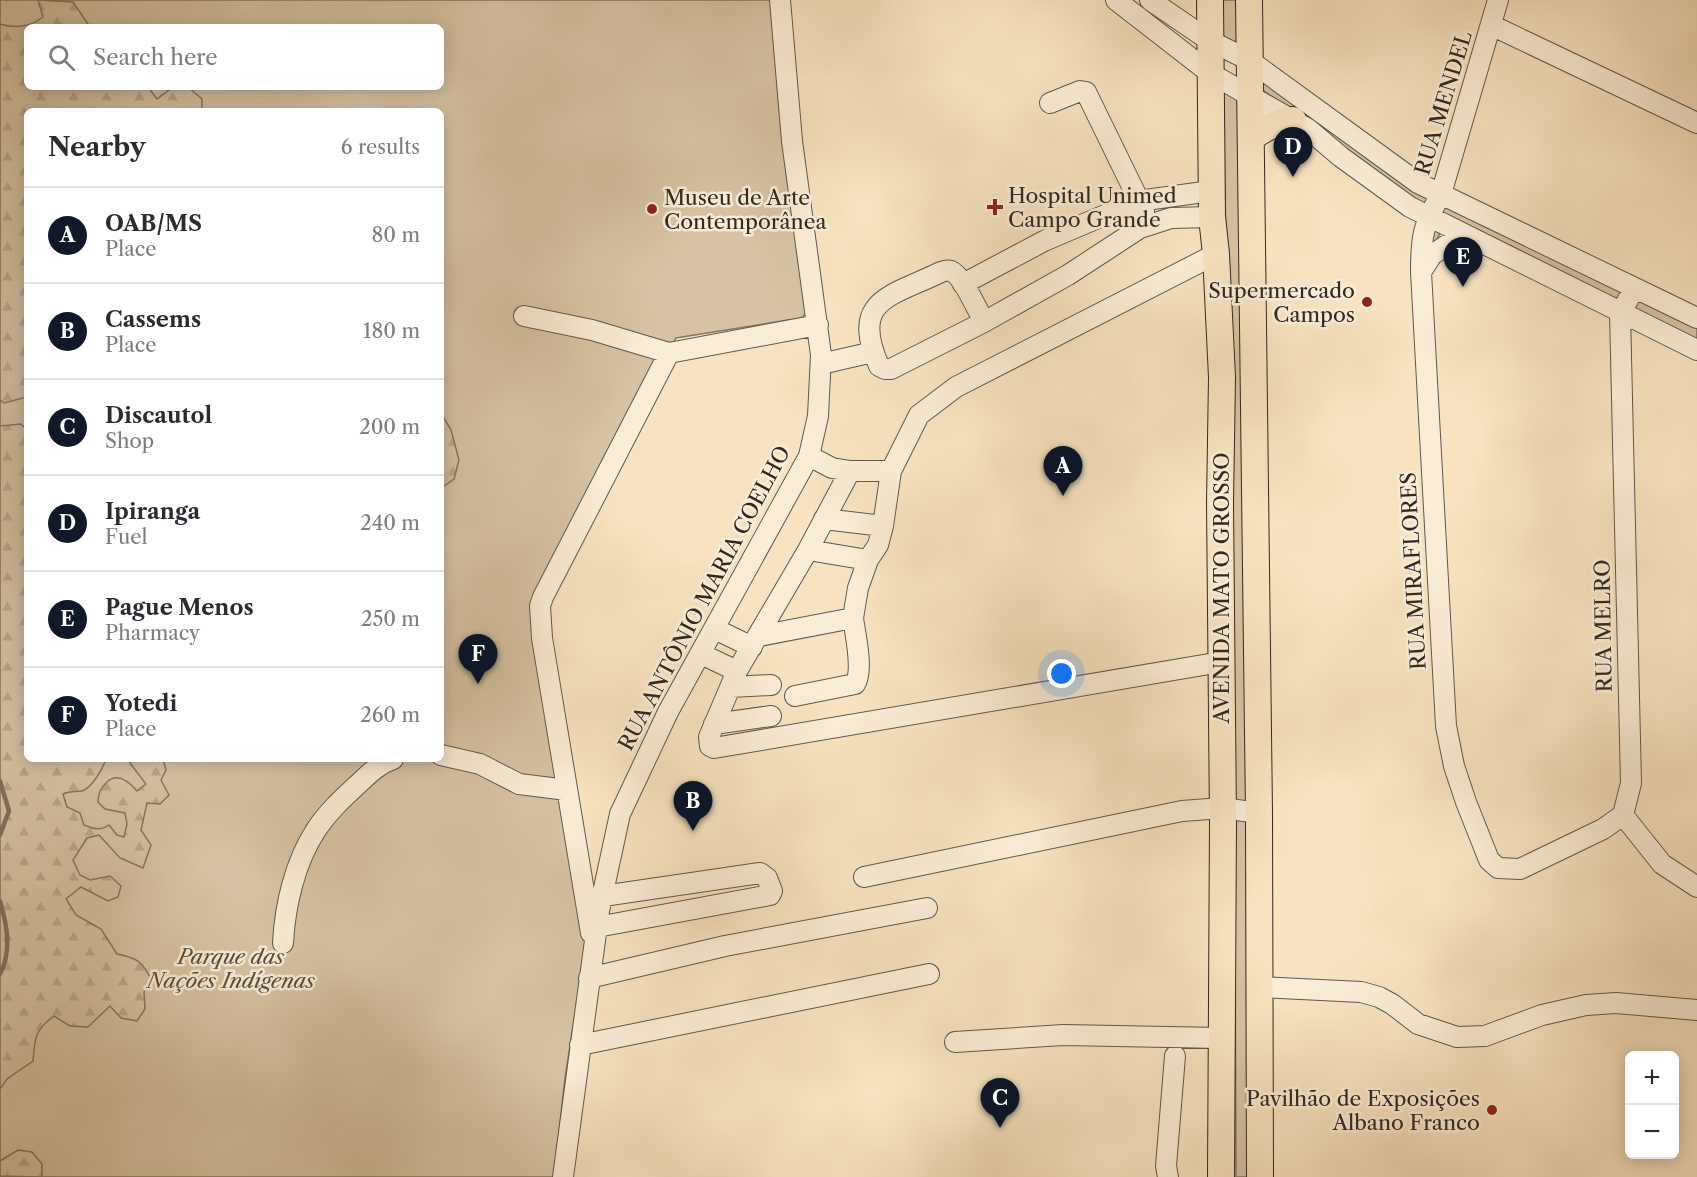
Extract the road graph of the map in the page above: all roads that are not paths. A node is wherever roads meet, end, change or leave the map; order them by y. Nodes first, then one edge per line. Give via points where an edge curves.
1 (780, 0) edge
2 (1116, 0) edge
3 (1150, 0) edge
4 (1210, 0) edge
5 (1249, 0) edge
6 (1498, 0) edge
7 (1491, 25) junction
8 (1210, 41) junction
9 (1249, 60) junction
10 (1210, 73) junction
11 (1251, 96) junction
12 (1050, 103) dead end
13 (1293, 120) junction
14 (1697, 123) edge
15 (1251, 138) junction
16 (1379, 154) junction
17 (1341, 157) junction
18 (1212, 191) junction
19 (1441, 194) junction
20 (1138, 201) junction
21 (1212, 217) junction
22 (1428, 217) junction
23 (1152, 224) junction
24 (1463, 234) junction
25 (1216, 254) junction
26 (1421, 272) junction
27 (963, 284) junction
28 (1635, 288) junction
29 (1620, 313) junction
30 (524, 316) dead end
31 (1697, 318) edge
32 (984, 322) junction
33 (818, 325) junction
34 (871, 345) junction
35 (1697, 350) edge
36 (669, 353) junction
37 (821, 359) junction
38 (1222, 376) junction
39 (1255, 407) junction
40 (809, 456) junction
41 (850, 471) junction
42 (891, 471) junction
43 (824, 519) junction
44 (883, 526) junction
45 (808, 550) junction
46 (868, 560) junction
47 (853, 618) junction
48 (715, 629) junction
49 (755, 641) junction
50 (701, 654) junction
51 (1221, 662) junction
52 (734, 679) junction
53 (771, 686) dead end
54 (795, 696) dead end
55 (771, 716) dead end
56 (714, 724) junction
57 (444, 756) edge
58 (388, 762) edge
59 (567, 790) junction
60 (1222, 808) junction
61 (1260, 813) junction
62 (1623, 815) junction
63 (864, 878) dead end
64 (1697, 887) edge
65 (603, 896) junction
66 (927, 908) dead end
67 (597, 927) junction
68 (283, 943) dead end
69 (594, 950) junction
70 (929, 974) dead end
71 (590, 978) junction
72 (1260, 987) junction
73 (1697, 1010) edge
74 (1222, 1038) junction
75 (955, 1041) dead end
76 (580, 1045) junction
77 (1175, 1056) dead end
78 (563, 1177) edge
79 (1168, 1177) edge
80 (1221, 1177) edge
81 (1260, 1177) edge

1 - 33 street, RUA ANTÔNIO MARIA COELHO via 792,141
2 - 10 street
3 - 8 street
4 - 8 main road, AVENIDA MATO GROSSO
5 - 9 main road, AVENIDA MATO GROSSO
6 - 7 street, RUA MENDEL
7 - 14 street
7 - 19 street, RUA MENDEL
8 - 9 street
8 - 10 main road, AVENIDA MATO GROSSO
9 - 11 main road, AVENIDA MATO GROSSO
9 - 16 street
10 - 11 street
10 - 18 main road, AVENIDA MATO GROSSO
11 - 13 street
11 - 15 main road, AVENIDA MATO GROSSO
12 - 20 street via 1086,92
13 - 15 main road via 1264,128
13 - 17 street
15 - 39 main road, AVENIDA MATO GROSSO
16 - 17 street via 1358,152
16 - 19 street via 1418,183
17 - 22 street
18 - 20 street
18 - 21 main road, AVENIDA MATO GROSSO
19 - 22 street, RUA MENDEL
19 - 28 street
20 - 23 street
20 - 27 street via 1044,241
21 - 23 street via 1171,218
21 - 25 main road, AVENIDA MATO GROSSO
22 - 24 street
22 - 26 street, RUA MIRAFLORES via 1421,240
23 - 32 street
24 - 26 street via 1432,255
24 - 29 street
25 - 38 main road, AVENIDA MATO GROSSO
25 - 42 street via 956,387 919,415
26 - 62 street, RUA MIRAFLORES via 1446,726 1454,766 1489,860 1498,868 1520,869 1603,829
27 - 32 street
27 - 34 street via 949,270 880,302 870,314
28 - 29 street
28 - 31 street
29 - 35 street
29 - 62 street, RUA MELRO via 1631,783
30 - 36 street via 592,330
32 - 34 street via 891,369 879,366
33 - 36 street
33 - 37 street, RUA ANTÔNIO MARIA COELHO
34 - 37 street
36 - 59 street via 540,606
37 - 40 street, RUA ANTÔNIO MARIA COELHO via 818,416
38 - 39 main road via 1236,402
38 - 51 main road, AVENIDA MATO GROSSO
39 - 61 main road, AVENIDA MATO GROSSO
40 - 41 street via 832,468
40 - 48 street, RUA ANTÔNIO MARIA COELHO
41 - 42 street
41 - 43 street
42 - 44 street
43 - 44 street
43 - 45 street
44 - 46 street via 879,545
45 - 46 street
45 - 49 street
46 - 47 street
47 - 49 street
47 - 54 street via 859,664 855,684
48 - 49 street
48 - 50 street, RUA ANTÔNIO MARIA COELHO
49 - 52 street
50 - 52 street
50 - 65 street, RUA ANTÔNIO MARIA COELHO via 668,712 620,814
51 - 56 street via 714,747 709,743
51 - 60 main road, AVENIDA MATO GROSSO
52 - 53 street
52 - 56 street
55 - 56 street
57 - 59 street via 480,764 519,784
58 - 68 street via 372,771 333,807 316,830 303,853 288,903
59 - 69 street
60 - 61 street
60 - 63 street via 1182,811
60 - 74 main road, AVENIDA MATO GROSSO
61 - 72 main road, AVENIDA MATO GROSSO
62 - 64 street via 1662,864
65 - 67 street, RUA ANTÔNIO MARIA COELHO
65 - 67 street via 760,873 767,878 772,891 770,895
66 - 71 street via 725,946
67 - 69 street, RUA ANTÔNIO MARIA COELHO
69 - 71 street, RUA ANTÔNIO MARIA COELHO
70 - 76 street
71 - 76 street, RUA ANTÔNIO MARIA COELHO
72 - 73 street via 1361,992 1392,1004 1418,1024 1456,1037 1485,1036 1586,1005 1616,1003
72 - 81 main road, AVENIDA MATO GROSSO
74 - 75 street via 1063,1035
74 - 80 main road, AVENIDA MATO GROSSO
76 - 78 street, RUA ANTÔNIO MARIA COELHO
77 - 79 street

